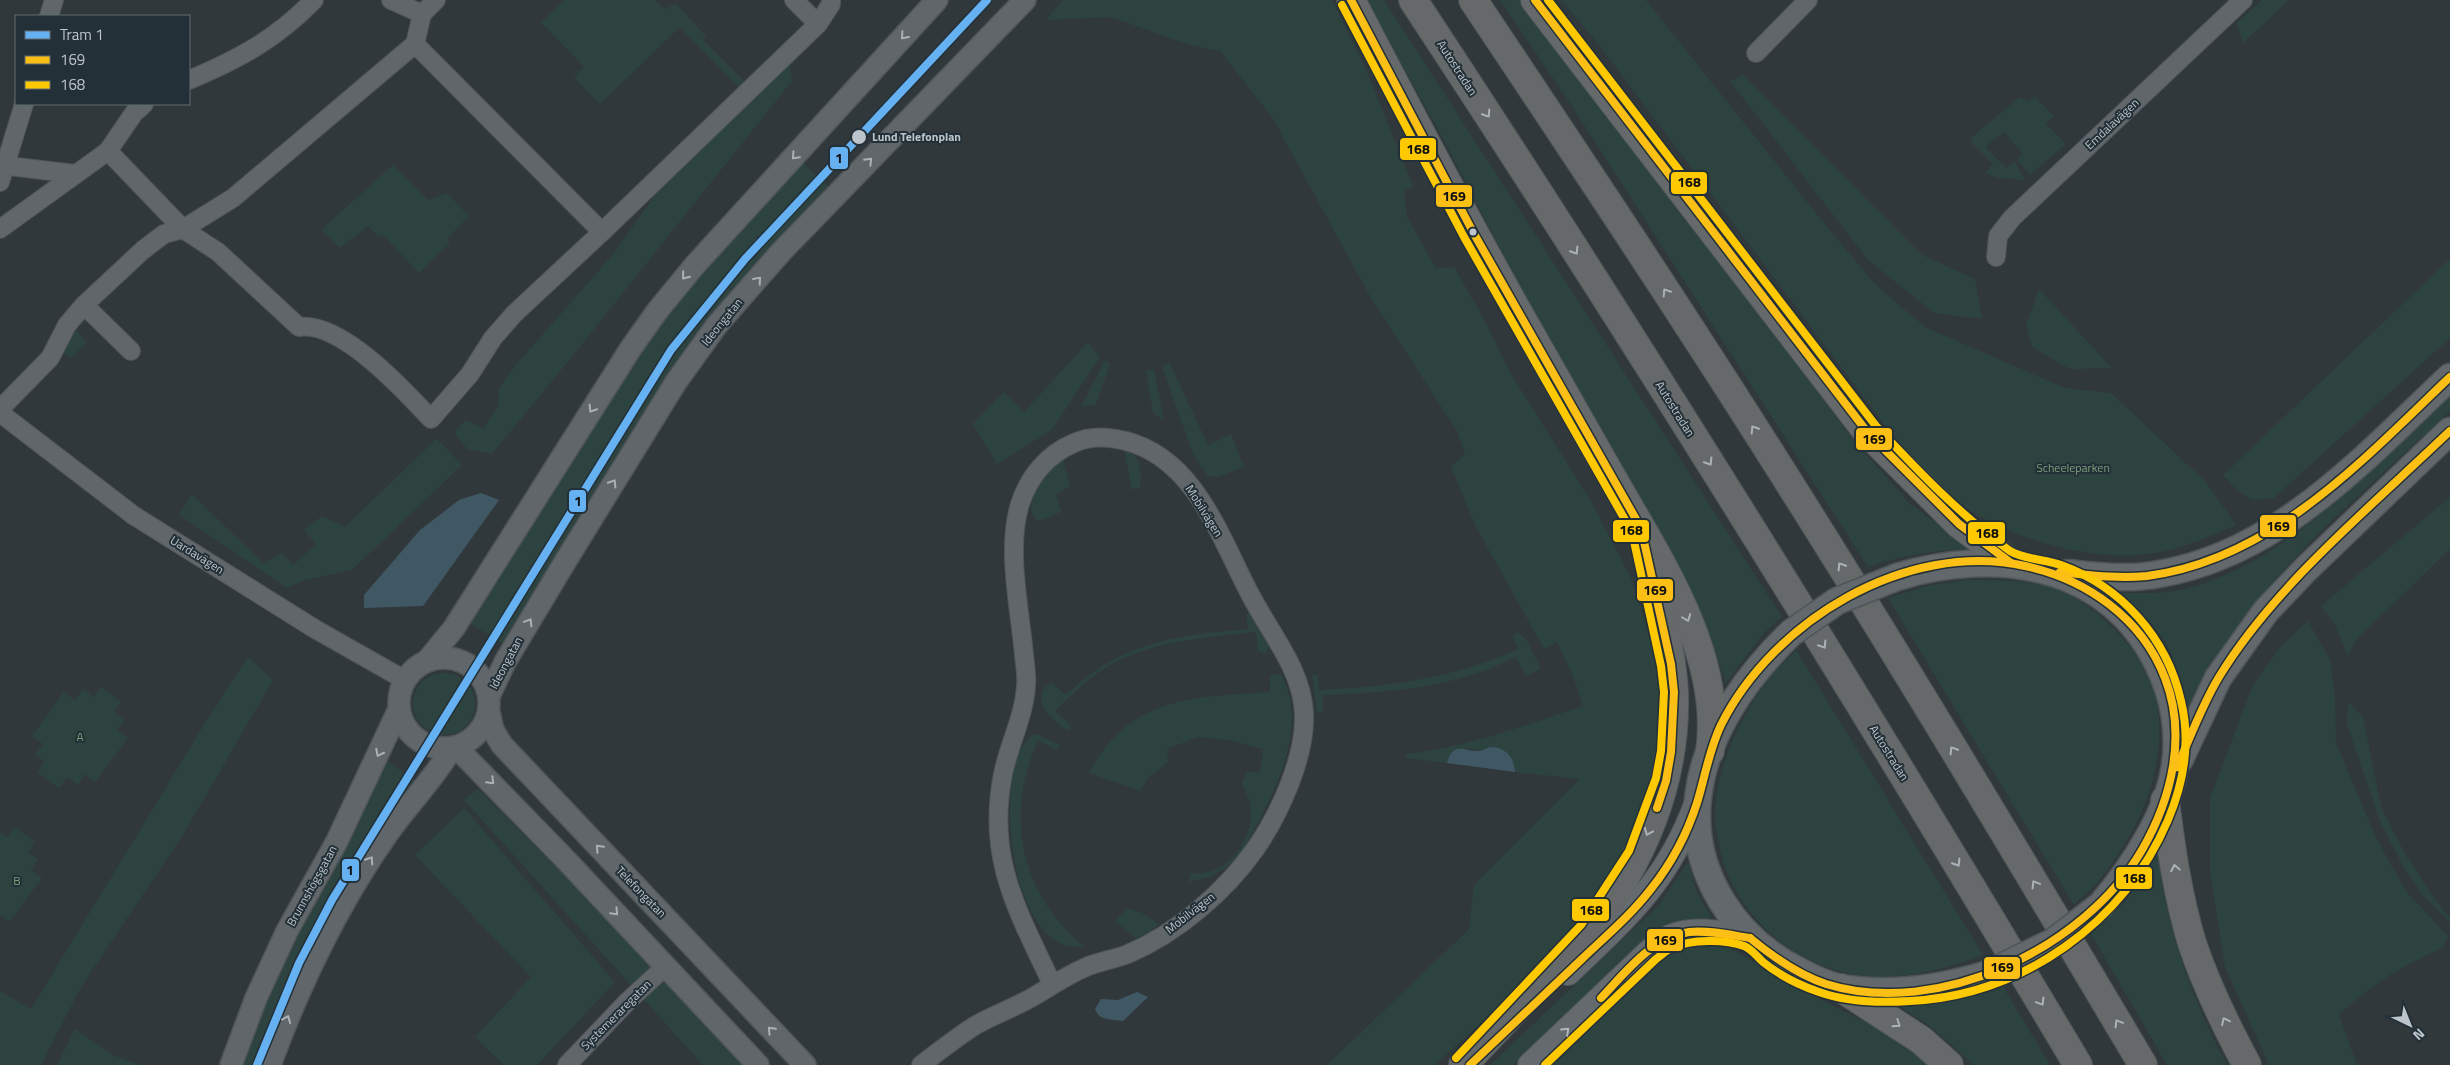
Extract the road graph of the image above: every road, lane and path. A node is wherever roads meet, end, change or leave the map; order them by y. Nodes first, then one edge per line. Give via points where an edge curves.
1 (54, 0) edge
2 (314, 0) edge
3 (391, 0) edge
4 (436, 0) edge
5 (794, 0) edge
6 (831, 0) edge
7 (937, 0) edge
8 (1024, 0) edge
9 (1351, 0) edge
10 (1413, 0) edge
11 (1473, 0) edge
12 (1535, 0) edge
13 (1808, 0) edge
14 (2243, 0) edge
15 (422, 14) junction
16 (49, 15) edge
17 (818, 24) junction
18 (415, 44) junction
19 (1756, 53) dead end
20 (190, 80) edge
21 (24, 105) edge
22 (143, 105) edge
23 (108, 151) junction
24 (2, 171) edge
25 (75, 174) junction
26 (0, 229) edge
27 (182, 229) junction
28 (602, 232) junction
29 (1996, 257) dead end
30 (84, 305) junction
31 (131, 352) dead end
32 (2450, 377) edge
33 (0, 409) edge
34 (0, 414) edge
35 (2450, 431) edge
36 (1641, 528) junction
37 (2011, 563) junction
38 (2045, 570) junction
39 (427, 661) junction
40 (405, 680) junction
41 (489, 704) junction
42 (399, 709) junction
43 (454, 747) junction
44 (1710, 751) junction
45 (2174, 771) junction
46 (1698, 798) junction
47 (2164, 800) junction
48 (1750, 938) junction
49 (666, 966) junction
50 (1052, 984) junction
51 (1841, 988) junction
52 (232, 1065) edge
53 (270, 1065) edge
54 (567, 1065) edge
55 (758, 1065) edge
56 (805, 1065) edge
57 (920, 1065) edge
58 (1463, 1065) edge
59 (1470, 1065) edge
60 (1530, 1065) edge
61 (1949, 1065) edge
62 (2078, 1065) edge
63 (2143, 1065) edge
64 (2247, 1065) edge

1 - 16 street
2 - 20 street via 293,22 263,44
3 - 15 street
4 - 15 street
5 - 17 street
6 - 17 street
7 -> 39 street via 695,265 658,310 454,628
41 -> 8 street, Ideongatan via 506,662 590,521 676,382 718,325 781,252
9 - 36 highway via 1473,232
10 -> 62 highway, Autostradan via 1737,507
63 -> 11 highway via 1789,482
12 - 37 highway via 1868,432 1959,524
13 - 19 street
14 - 29 street, Emdalavägen via 2012,218 1998,236
15 - 18 street
17 - 28 street
18 - 27 street via 233,198
18 - 28 street
21 - 24 street
22 - 23 street
23 - 25 street
23 - 27 street
24 - 25 street
25 - 26 street
27 - 28 street via 218,252 299,328 311,326 324,331 364,354 396,381 430,420 470,374 493,338 514,314
27 - 30 street via 164,234
30 - 31 street
30 - 33 street via 67,325 50,358
32 - 38 main road via 2320,495 2262,536 2228,554 2184,569 2133,577
34 - 40 street, Uardavägen via 133,515
35 - 45 main road via 2306,569 2260,618 2218,678
36 -> 44 highway via 1683,609 1708,679 1712,710
36 -> 58 highway via 1666,638 1674,692 1666,781 1638,856 1589,931
37 - 38 main road
37 - 44 main road, bridge via 1944,565 1897,577 1838,601 1791,633 1766,658 1730,707
38 - 45 main road via 2097,593 2129,620 2151,650 2165,678 2174,712
39 - 40 street via 416,667
39 - 41 street via 440,657 463,661 482,678
40 - 42 street
41 - 43 street via 479,733
56 -> 41 street, Telefongatan via 502,745 493,730
42 - 43 street via 403,723 416,738 432,747
42 -> 52 street, Brunnshögsgatan via 337,841 287,931 256,998
43 -> 49 street
53 -> 43 street via 286,1022 337,915 389,831
44 - 46 main road
45 - 47 main road
46 - 48 main road via 1699,831 1711,882 1726,910
46 - 59 main road via 1683,838 1650,890
47 - 51 main road, bridge via 2136,861 2101,905 2053,942 1985,975 1943,986 1900,992
64 -> 47 highway via 2206,982 2192,942 2179,890
48 - 51 main road via 1785,965
60 -> 48 main road via 1650,951 1670,937 1717,932
49 - 54 street, Systemeraregatan
49 - 55 street
50 - 50 street, Mobilvägen via 1088,966 1148,944 1194,913 1223,885 1255,848 1276,814 1296,762 1304,722 1301,690 1295,675 1197,494 1155,452 1109,438 1078,441 1048,459 1026,489 1016,526 1015,574 1026,684 1022,714 1004,769 998,833 1003,869 1014,901
50 - 57 street, Mobilvägen via 1028,1000 979,1023
51 -> 61 highway via 1921,1040

